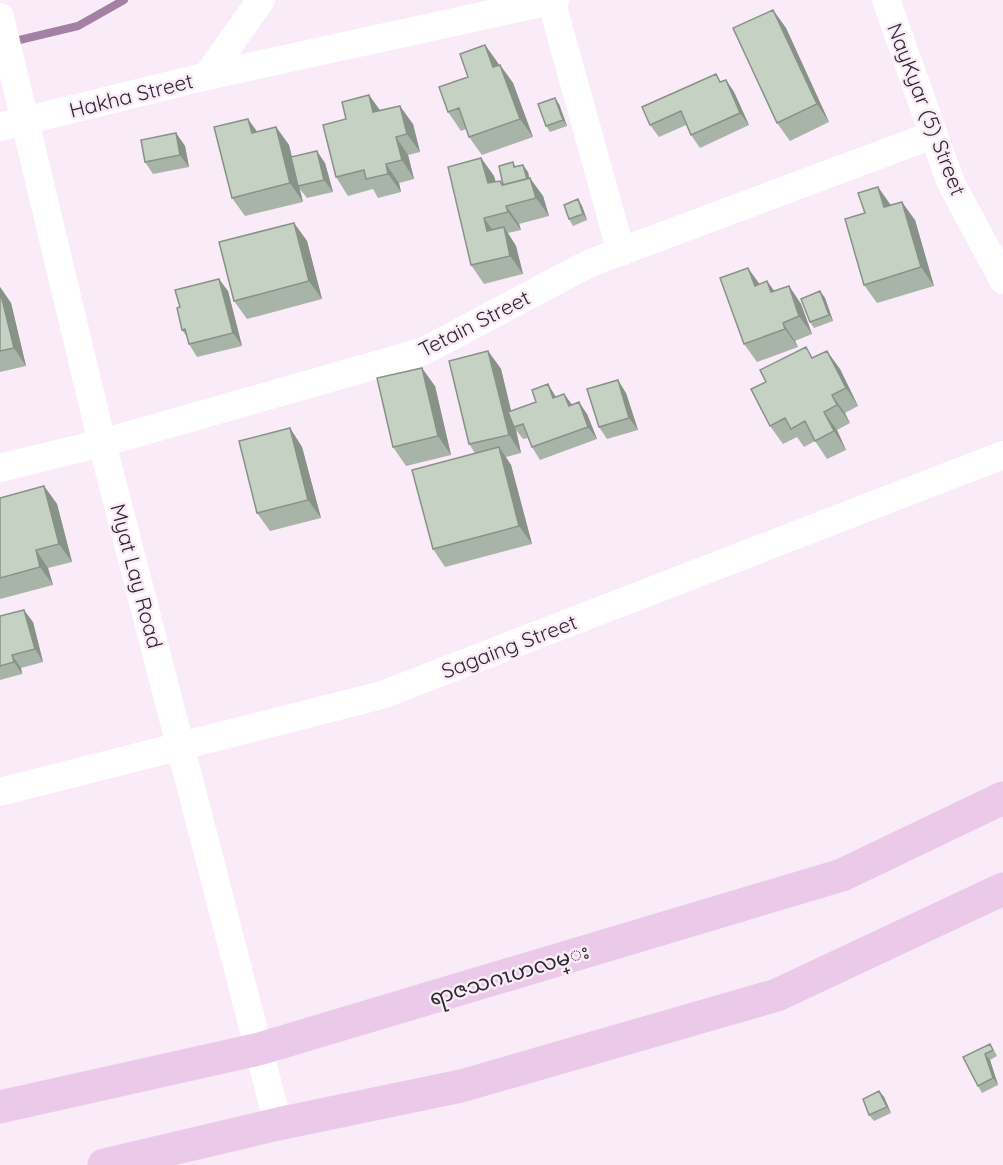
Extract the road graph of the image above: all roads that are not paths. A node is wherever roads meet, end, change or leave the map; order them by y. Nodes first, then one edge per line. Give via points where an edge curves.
1 (261, 0) edge
2 (552, 0) edge
3 (886, 0) edge
4 (1, 21) edge
5 (207, 76) junction
6 (13, 124) edge
7 (933, 135) junction
8 (621, 252) junction
9 (1003, 280) edge
10 (102, 442) junction
11 (1003, 455) edge
12 (0, 468) edge
13 (181, 745) junction
14 (0, 792) edge
15 (1003, 798) edge
16 (1003, 889) edge
17 (259, 1049) junction
18 (0, 1107) edge
19 (278, 1124) junction
20 (104, 1165) edge

1 - 5 street, Hakha Street
2 - 5 street
2 - 8 street
3 - 7 street, NayKyar (5) Street
4 - 6 street, Myat Lay Road via 11,60
5 - 6 street, Hakha Street
6 - 10 street, Myat Lay Road
7 - 8 street, Tetain Street
7 - 9 street, NayKyar (5) Street via 951,183
8 - 10 street, Tetain Street via 590,263 422,352
10 - 12 street, Tetain Street
10 - 13 street, Myat Lay Road
11 - 13 street, Sagaing Street via 382,695
13 - 14 street, Sagaing Street
13 - 17 street, Myat Lay Road
15 - 17 main road, ရာဇသဂၤဟလမ္း via 842,875
16 - 19 main road via 777,995 461,1086
17 - 18 main road, ရာဇသဂၤဟလမ္း
17 - 19 street, Myat Lay Road
19 - 20 main road

